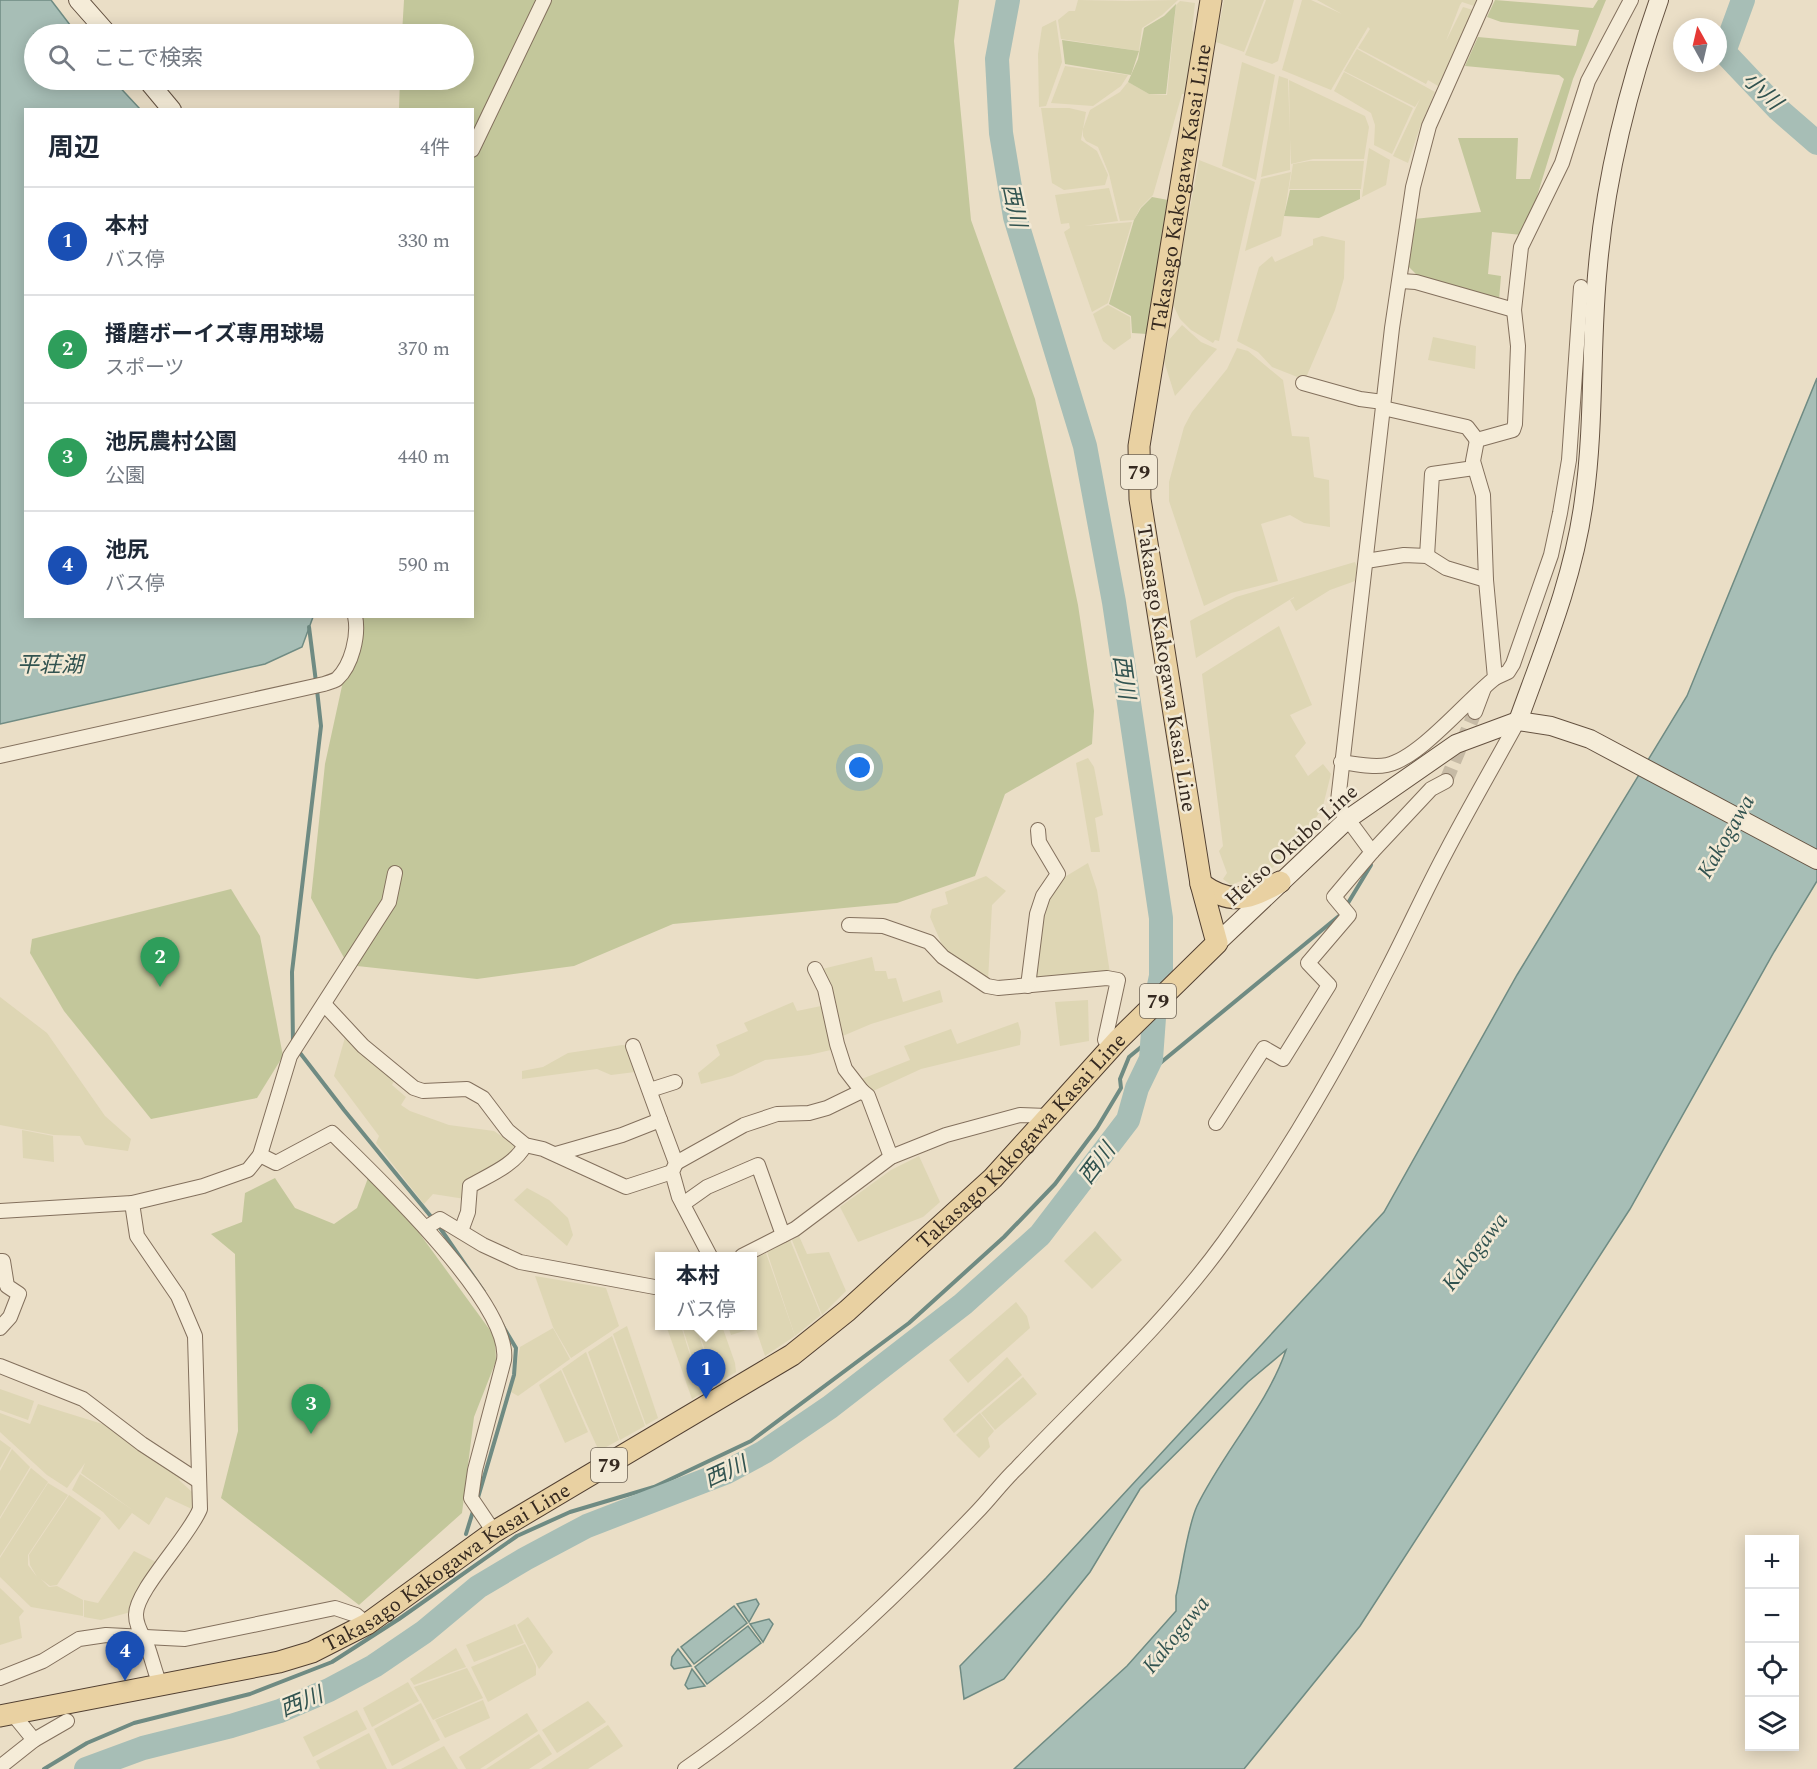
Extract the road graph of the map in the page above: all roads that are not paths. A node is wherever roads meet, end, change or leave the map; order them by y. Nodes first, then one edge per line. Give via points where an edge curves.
1 (78, 0) edge
2 (544, 0) edge
3 (1211, 0) edge
4 (1485, 0) edge
5 (1631, 0) edge
6 (1659, 0) edge
7 (99, 24) edge
8 (155, 90) edge
9 (170, 108) edge
10 (474, 146) edge
11 (1401, 281) junction
12 (1581, 287) dead end
13 (1514, 310) junction
14 (1303, 383) dead end
15 (1383, 405) junction
16 (1477, 440) junction
17 (1474, 468) junction
18 (1427, 556) junction
19 (1366, 561) junction
20 (1486, 580) junction
21 (355, 618) edge
22 (1490, 682) junction
23 (1475, 712) tunnel mouth
24 (1523, 721) junction
25 (0, 756) edge
26 (1341, 762) junction
27 (1446, 780) tunnel mouth
28 (1348, 819) junction
29 (1038, 830) dead end
30 (1372, 852) junction
31 (1817, 860) edge
32 (395, 873) dead end
33 (1280, 882) junction
34 (1201, 884) junction
35 (849, 925) dead end
36 (1217, 943) junction
37 (815, 969) dead end
38 (1028, 986) junction
39 (324, 1004) junction
40 (1115, 1043) junction
41 (633, 1046) dead end
42 (675, 1082) dead end
43 (650, 1090) junction
44 (862, 1091) junction
45 (1047, 1116) junction
46 (660, 1120) junction
47 (1216, 1123) dead end
48 (525, 1145) junction
49 (556, 1154) junction
50 (260, 1155) junction
51 (891, 1157) junction
52 (674, 1167) junction
53 (132, 1203) junction
54 (683, 1204) junction
55 (0, 1211) edge
56 (427, 1227) junction
57 (461, 1231) junction
58 (783, 1235) junction
59 (707, 1252) edge
60 (751, 1252) edge
61 (0, 1261) edge
62 (655, 1287) edge
63 (0, 1328) edge
64 (0, 1366) edge
65 (197, 1480) junction
66 (494, 1532) junction
67 (367, 1624) junction
68 (143, 1636) junction
69 (0, 1678) edge
70 (160, 1685) junction
71 (6, 1715) edge
72 (67, 1721) dead end
73 (34, 1740) junction
74 (0, 1767) edge
75 (685, 1769) edge

1 - 7 street
2 - 10 street
3 - 34 main road, Takasago Kakogawa Kasai Line / 79 via 1138,446 1140,499
4 - 11 street via 1429,126 1413,187
5 - 13 street via 1588,81 1562,163 1521,247
6 - 24 street via 1613,162 1603,217 1591,417 1576,544
8 - 9 street
11 - 13 street
11 - 15 street
12 - 22 street via 1569,460 1551,555 1513,664 1508,672
13 - 16 street via 1518,346 1515,424 1513,430
14 - 15 street
15 - 16 street via 1467,427
15 - 19 street
16 - 17 street
17 - 18 street via 1431,474
17 - 20 street via 1483,495
18 - 19 street
18 - 20 street via 1446,568
19 - 26 street
20 - 22 street
21 - 25 street via 358,630 348,662 337,679
22 - 23 street
22 - 26 street via 1402,759 1387,765
24 - 28 street, Heiso Okubo Line via 1456,744
24 - 31 street via 1590,740
24 - 75 street via 1445,854 1334,1070 1269,1174 1193,1282 1084,1402 921,1569 761,1713
26 - 28 street via 1338,801
27 - 30 street via 1431,789
28 - 30 street
28 - 33 street, Heiso Okubo Line
29 - 38 street via 1039,842 1055,865 1058,878 1043,896 1037,914
30 - 47 street via 1334,897 1348,915 1308,963 1329,985 1283,1059 1264,1048
32 - 39 street via 389,902
33 - 34 main road via 1236,899 1212,892
33 - 36 street, Heiso Okubo Line
34 - 36 main road, Takasago Kakogawa Kasai Line / 79
35 - 38 street via 883,926 929,942 943,957 987,986
36 - 40 main road, Takasago Kakogawa Kasai Line / 79
37 - 44 street via 825,988 842,1062
38 - 40 street via 1118,980 1105,1040
39 - 48 street via 363,1046 414,1088 467,1089 483,1098 508,1131
39 - 50 street via 290,1056
40 - 45 main road, Takasago Kakogawa Kasai Line / 79
41 - 43 street
42 - 43 street
43 - 46 street
44 - 51 street via 872,1103
44 - 52 street via 818,1110 777,1114 744,1125
45 - 51 street via 1020,1115 946,1135
45 - 66 main road, Takasago Kakogawa Kasai Line / 79 via 973,1198 792,1355
46 - 49 street via 622,1136
46 - 52 street
48 - 49 street
48 - 57 street via 521,1153 500,1169 470,1186 468,1212
49 - 52 street via 626,1187
50 - 53 street via 248,1170
50 - 56 street via 276,1163 332,1133
51 - 58 street
52 - 54 street
53 - 55 street
53 - 65 street via 137,1236 178,1296 195,1336
54 - 58 street via 707,1187 758,1165
54 - 59 street
56 - 57 street via 440,1219
56 - 66 street via 486,1306 506,1348 471,1498
57 - 62 street via 520,1262
58 - 60 street
61 - 63 street via 7,1286 19,1294 10,1317
64 - 65 street via 83,1399
65 - 68 street via 201,1494 195,1522 163,1564 135,1613
66 - 67 main road, Takasago Kakogawa Kasai Line / 79
67 - 68 street via 356,1615 334,1608 185,1639
67 - 70 main road, Takasago Kakogawa Kasai Line / 79 via 312,1652 279,1662
68 - 69 street via 79,1639 43,1661
68 - 70 street
70 - 71 main road, Takasago Kakogawa Kasai Line / 79
71 - 73 street
72 - 73 street
73 - 74 street

